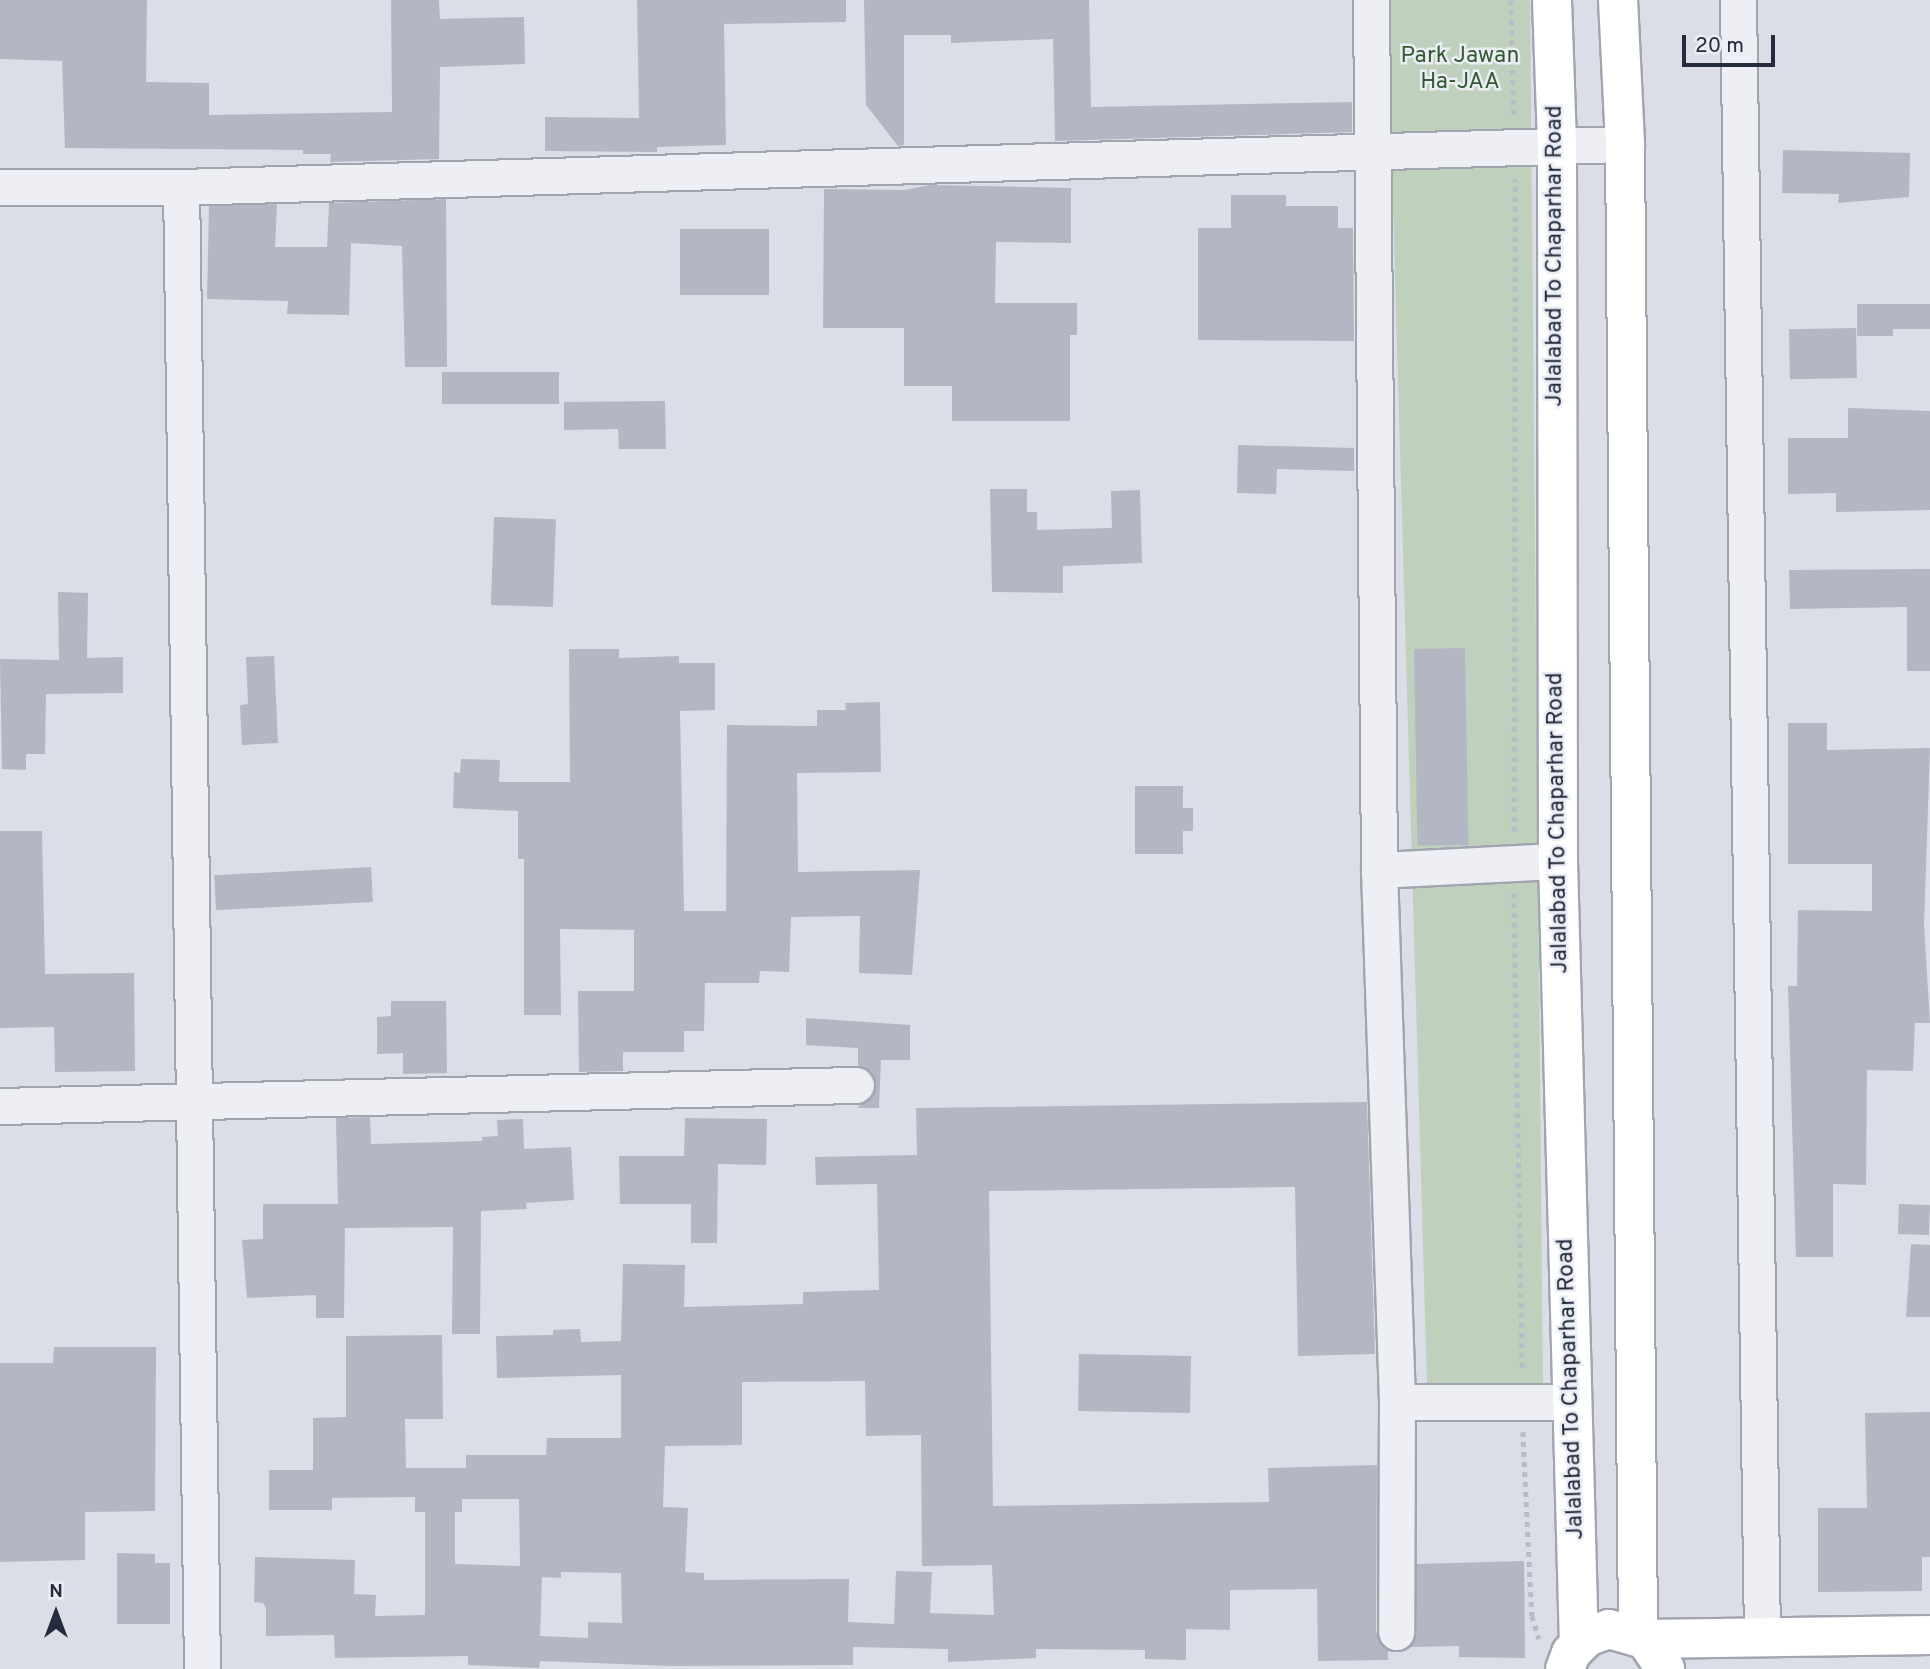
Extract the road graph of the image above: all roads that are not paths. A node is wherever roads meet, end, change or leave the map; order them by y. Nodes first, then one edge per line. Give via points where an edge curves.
1 (1371, 0) edge
2 (1552, 0) edge
3 (1618, 0) edge
4 (1738, 0) edge
5 (1625, 144) junction
6 (1557, 145) junction
7 (1375, 149) junction
8 (0, 187) edge
9 (181, 187) junction
10 (1558, 861) junction
11 (1379, 870) junction
12 (856, 1084) dead end
13 (197, 1102) junction
14 (0, 1106) edge
15 (1397, 1402) junction
16 (1572, 1402) junction
17 (1396, 1632) dead end
18 (1930, 1635) edge
19 (1762, 1636) junction
20 (1649, 1647) edge
21 (1572, 1657) edge
22 (202, 1669) edge

1 - 7 street
2 - 6 main road, Jalalabad To Chaparhar Road
3 - 5 main road
4 - 19 street
5 - 6 street
5 - 20 main road
6 - 7 street
6 - 10 main road, Jalalabad To Chaparhar Road
7 - 9 street
7 - 11 street
8 - 9 street
9 - 13 street
10 - 11 street
10 - 16 main road, Jalalabad To Chaparhar Road
11 - 15 street
12 - 13 street
13 - 14 street
13 - 22 street
15 - 16 street
15 - 17 street
16 - 21 main road, Jalalabad To Chaparhar Road
18 - 19 main road
19 - 20 main road
20 - 21 main road via 1609,1629

